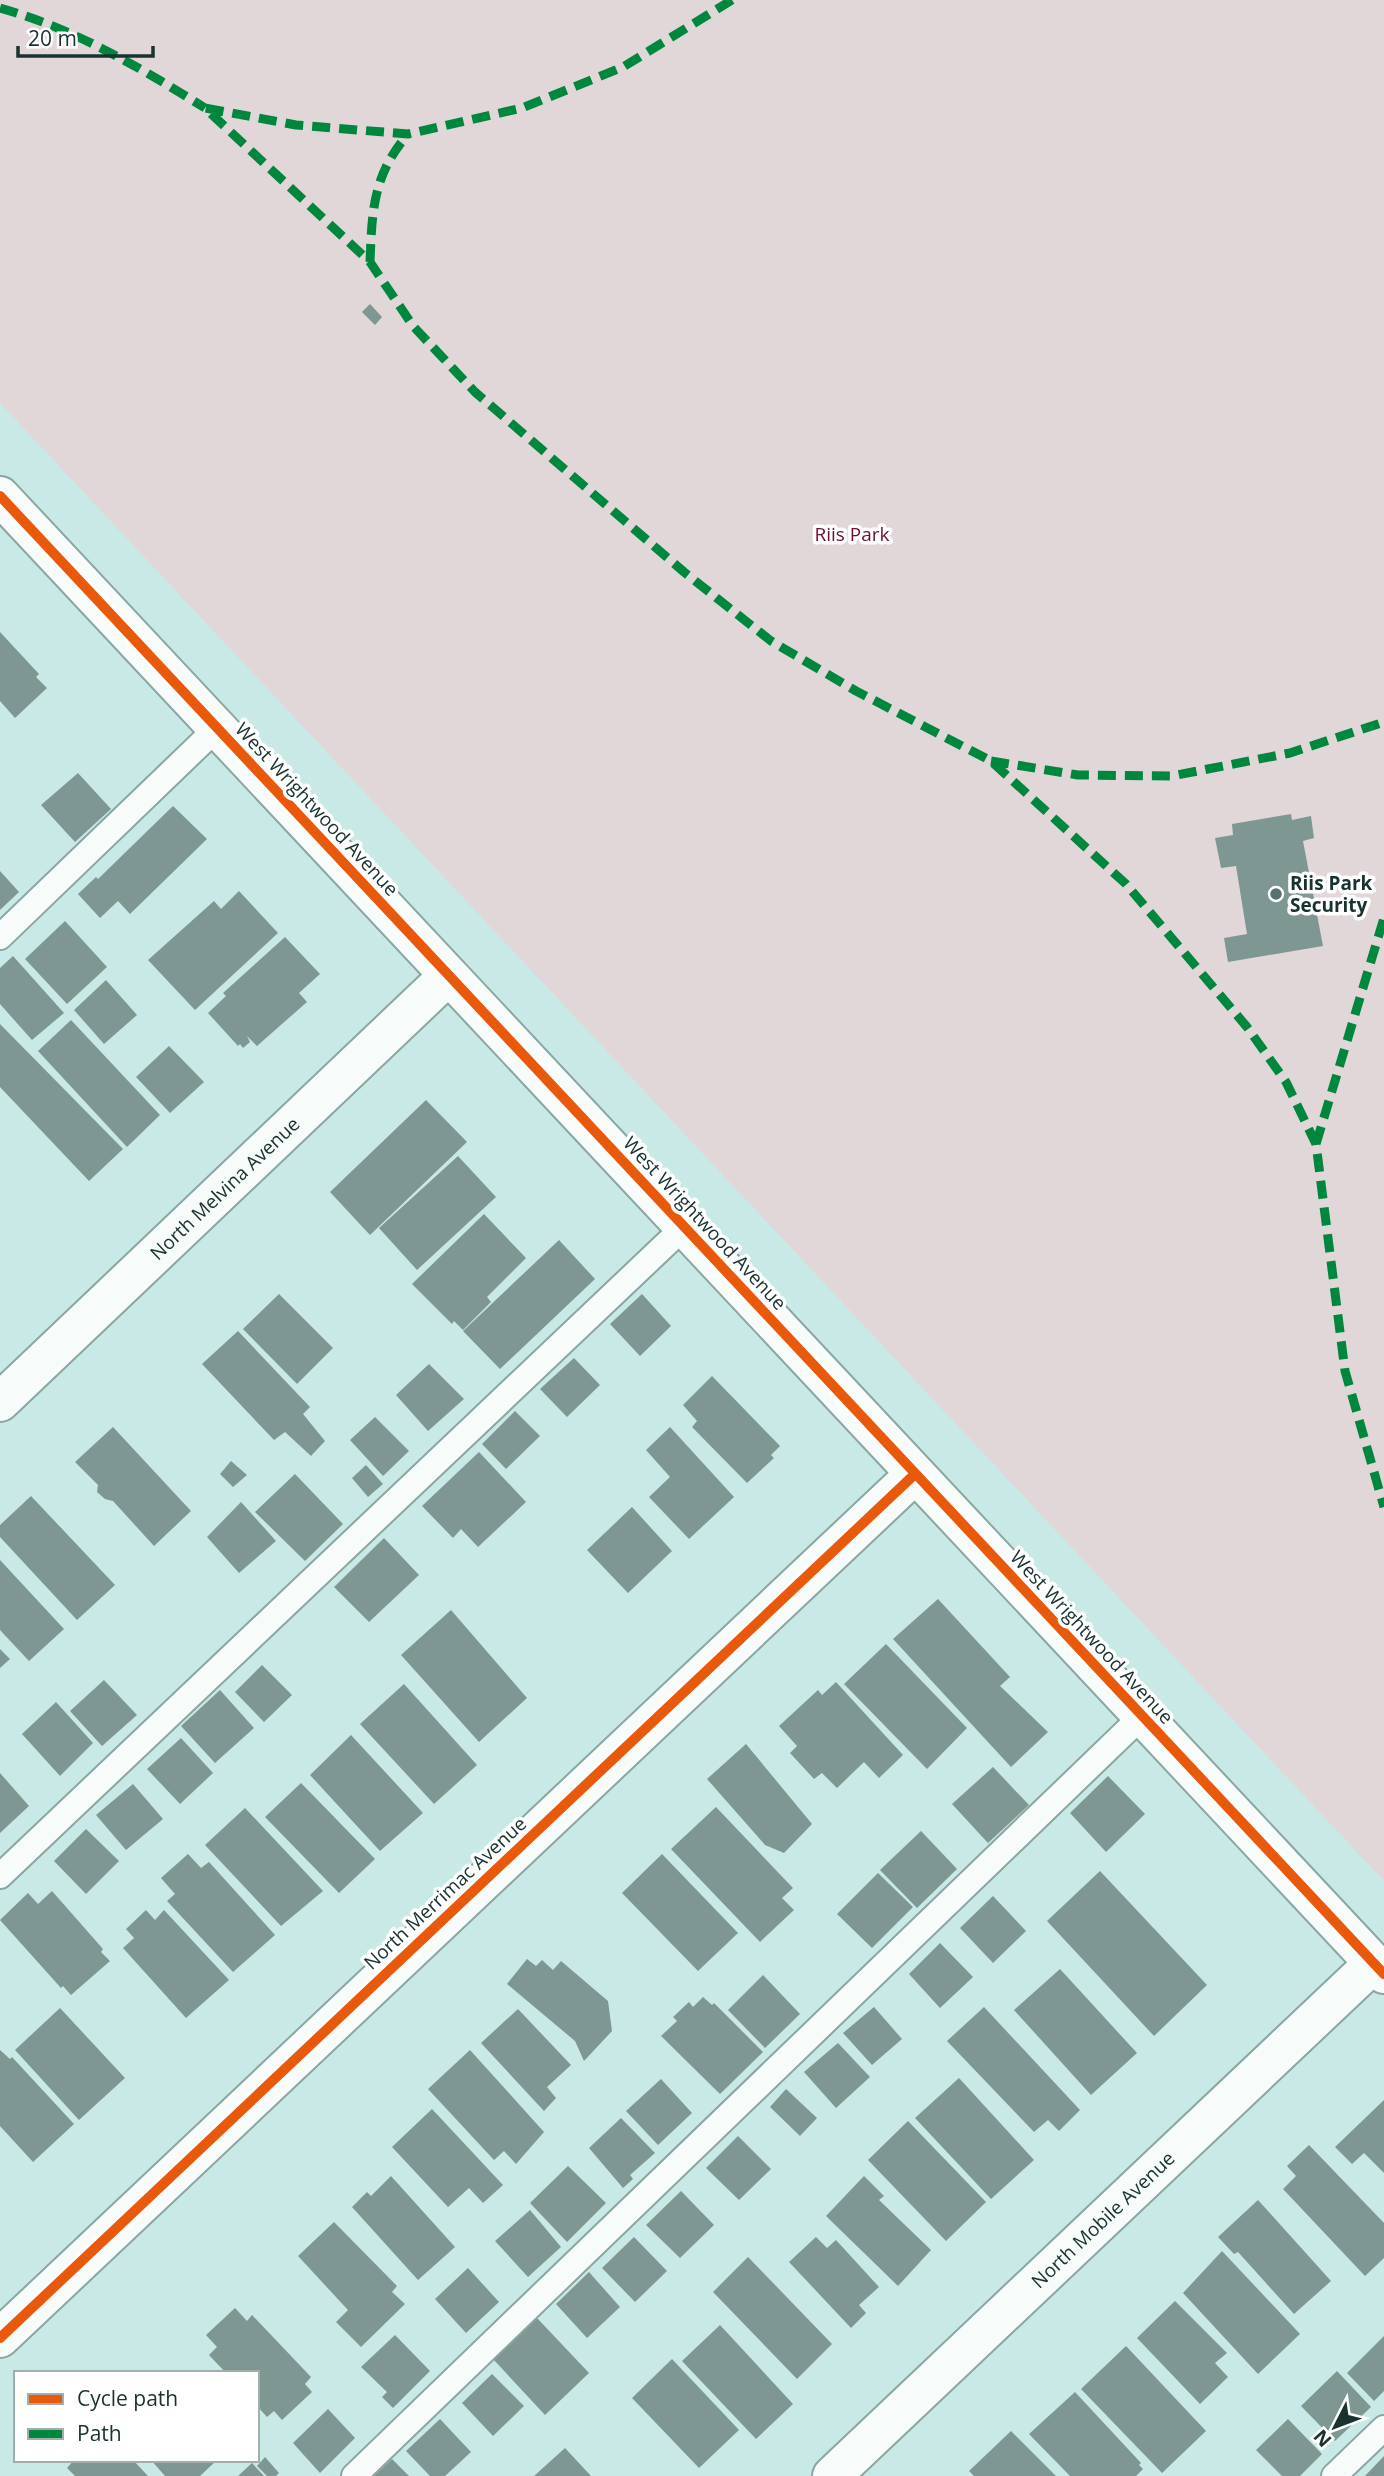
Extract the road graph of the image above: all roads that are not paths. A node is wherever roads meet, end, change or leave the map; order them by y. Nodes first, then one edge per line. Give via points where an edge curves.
1 (0, 496) edge
2 (217, 728) junction
3 (0, 937) edge
4 (448, 975) junction
5 (684, 1227) junction
6 (0, 1402) edge
7 (915, 1474) junction
8 (1142, 1716) junction
9 (0, 1876) edge
10 (1379, 1969) edge
11 (0, 2338) edge
12 (1384, 2428) edge
13 (354, 2476) edge
14 (832, 2476) edge
15 (1334, 2476) edge

1 - 2 street, West Wrightwood Avenue
2 - 3 lane
2 - 4 street, West Wrightwood Avenue
4 - 5 street, West Wrightwood Avenue
4 - 6 street, North Melvina Avenue
5 - 7 street, West Wrightwood Avenue
5 - 9 lane
7 - 8 street, West Wrightwood Avenue
7 - 11 street, North Merrimac Avenue
8 - 10 street, West Wrightwood Avenue
8 - 13 lane
10 - 14 street, North Mobile Avenue
12 - 15 lane

